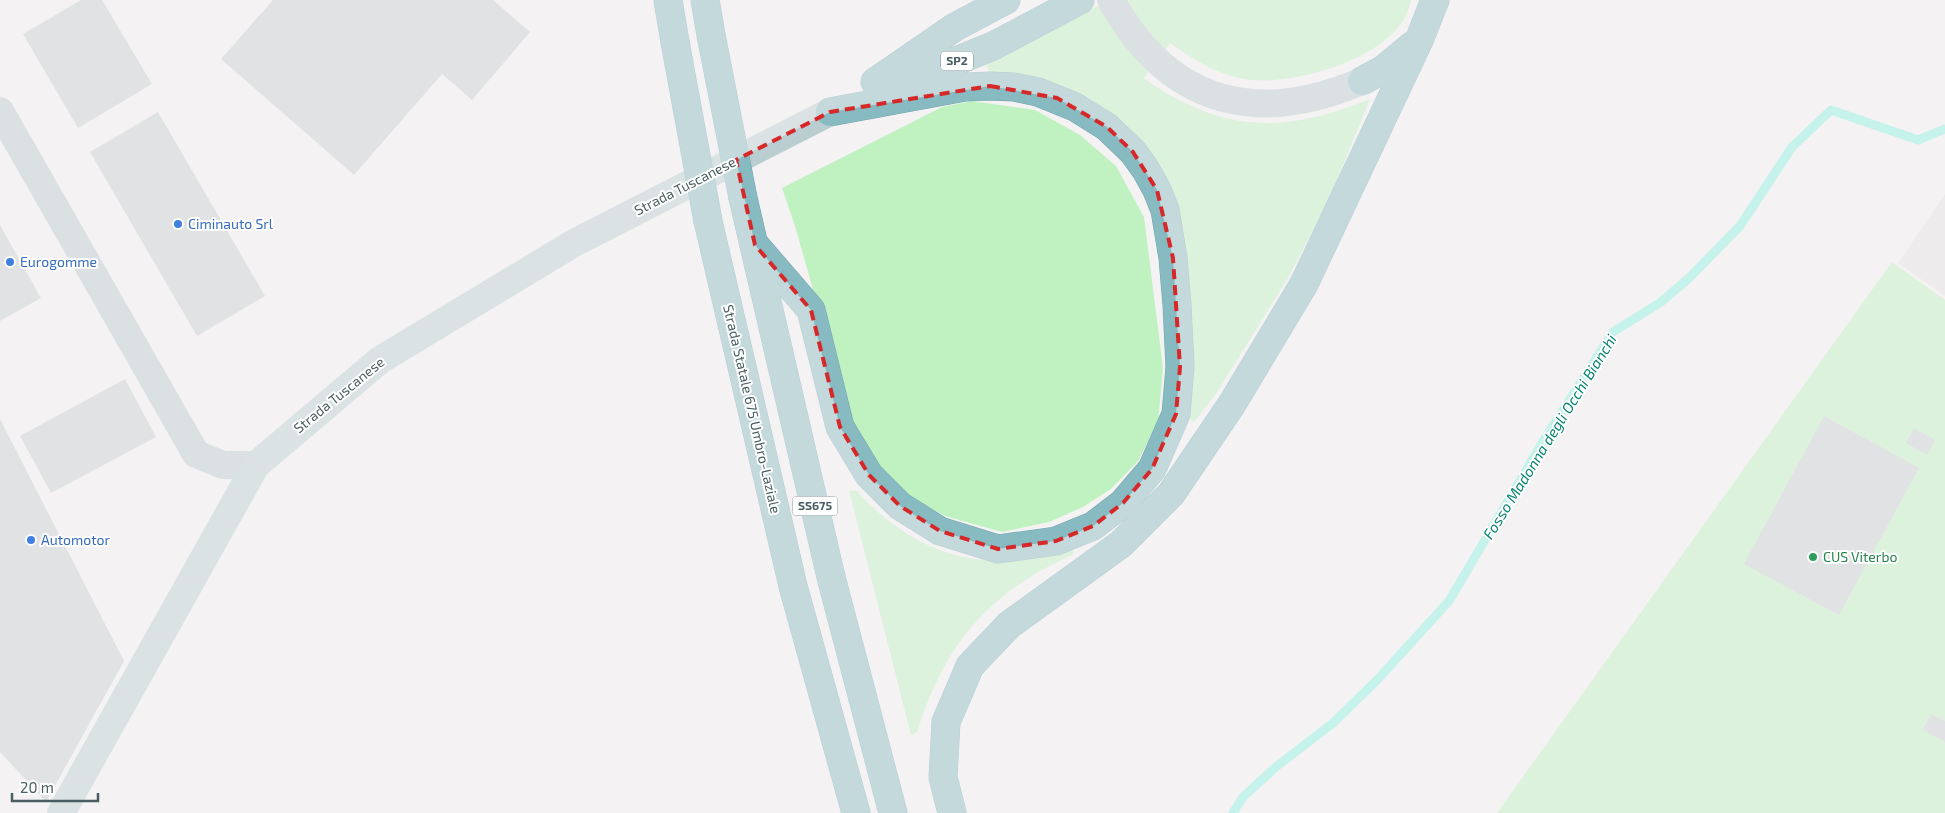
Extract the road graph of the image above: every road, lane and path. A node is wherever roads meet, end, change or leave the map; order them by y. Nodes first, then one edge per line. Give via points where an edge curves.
1 (668, 0) edge
2 (705, 0) edge
3 (1006, 0) edge
4 (1080, 0) edge
5 (1111, 0) edge
6 (1435, 0) edge
7 (1420, 38) junction
8 (1362, 81) joint
9 (0, 111) edge
10 (830, 112) junction
11 (755, 245) junction
12 (256, 465) junction
13 (60, 813) edge
14 (856, 813) edge
15 (893, 813) edge
16 (952, 813) edge

1 - 14 highway, Strada Statale 675 Umbro-Laziale / SS675, bridge via 708,221 793,586
2 - 11 highway, SS675, bridge
3 - 10 highway, Strada Tuscanese / SP2 via 955,27
4 - 10 highway, Strada Tuscanese / SP2 via 994,46
5 - 8 street via 1130,33 1163,67 1181,80 1222,98 1260,105 1278,104 1319,97
6 - 7 highway
7 - 8 highway via 1384,69
7 - 16 highway via 1304,284 1232,404 1171,494 1121,544 1009,625 970,666 946,722 943,777
9 - 12 street via 196,454 223,465
10 - 11 highway via 966,87 1014,87 1038,92 1075,107 1107,127 1133,152 1146,170 1165,210 1177,305 1180,367 1176,414 1152,469 1123,503 1093,526 1056,541 998,549 940,531 900,506 869,475 840,427 811,310
10 - 12 main road, Strada Tuscanese / SP2 via 574,243 380,360
11 - 15 highway, SS675 via 830,576
12 - 13 main road, Strada Tuscanese / SP2

